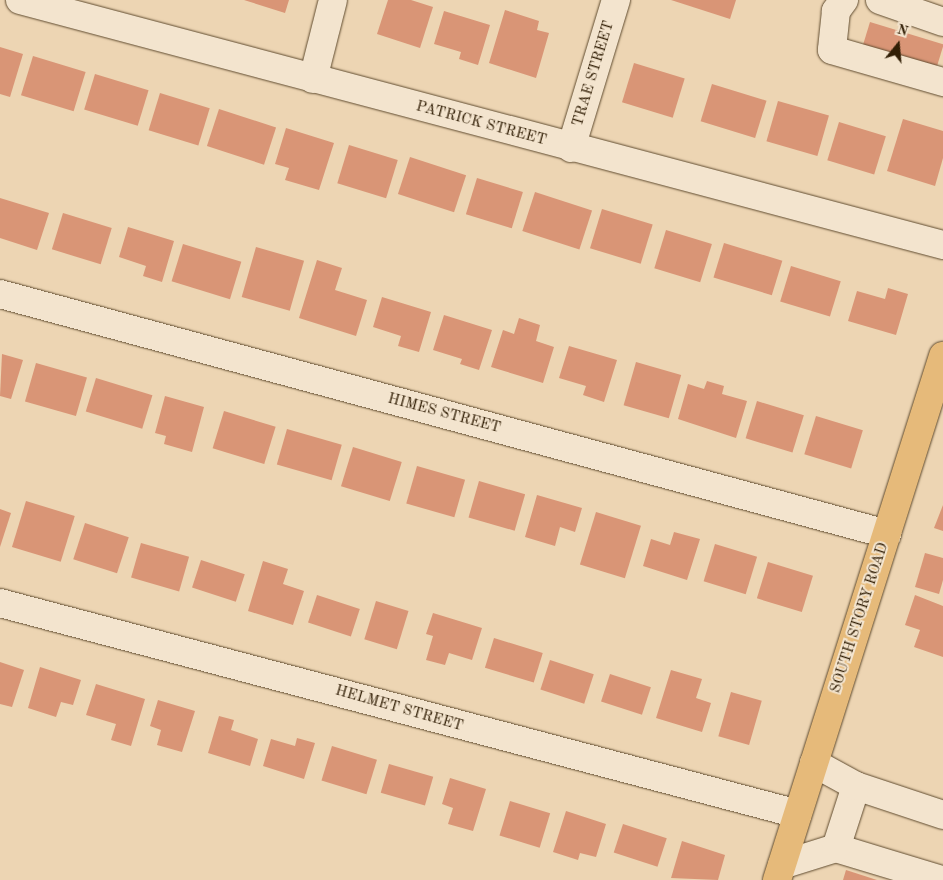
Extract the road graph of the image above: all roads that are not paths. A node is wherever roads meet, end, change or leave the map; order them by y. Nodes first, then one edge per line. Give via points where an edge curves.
1 (20, 0) edge
2 (333, 0) edge
3 (616, 0) edge
4 (844, 0) edge
5 (880, 0) edge
6 (943, 22) edge
7 (313, 79) junction
8 (943, 82) edge
9 (571, 148) junction
10 (943, 245) edge
11 (0, 294) edge
12 (940, 374) edge
13 (887, 534) junction
14 (0, 603) edge
15 (814, 763) junction
16 (856, 786) junction
17 (798, 814) junction
18 (943, 815) edge
19 (836, 848) junction
20 (779, 872) edge
21 (941, 880) edge

1 - 7 street, PATRICK STREET
2 - 7 street
3 - 9 street, TRAE STREET
4 - 8 street via 836,11 832,50
5 - 6 street
7 - 9 street, PATRICK STREET
9 - 10 street, PATRICK STREET
11 - 13 street, HIMES STREET
12 - 13 main road, SOUTH STORY ROAD
13 - 15 main road, SOUTH STORY ROAD
14 - 17 street, HELMET STREET
15 - 16 street
15 - 17 main road, SOUTH STORY ROAD
16 - 18 street
16 - 19 street
17 - 20 main road, SOUTH STORY ROAD
19 - 20 street
19 - 21 street

